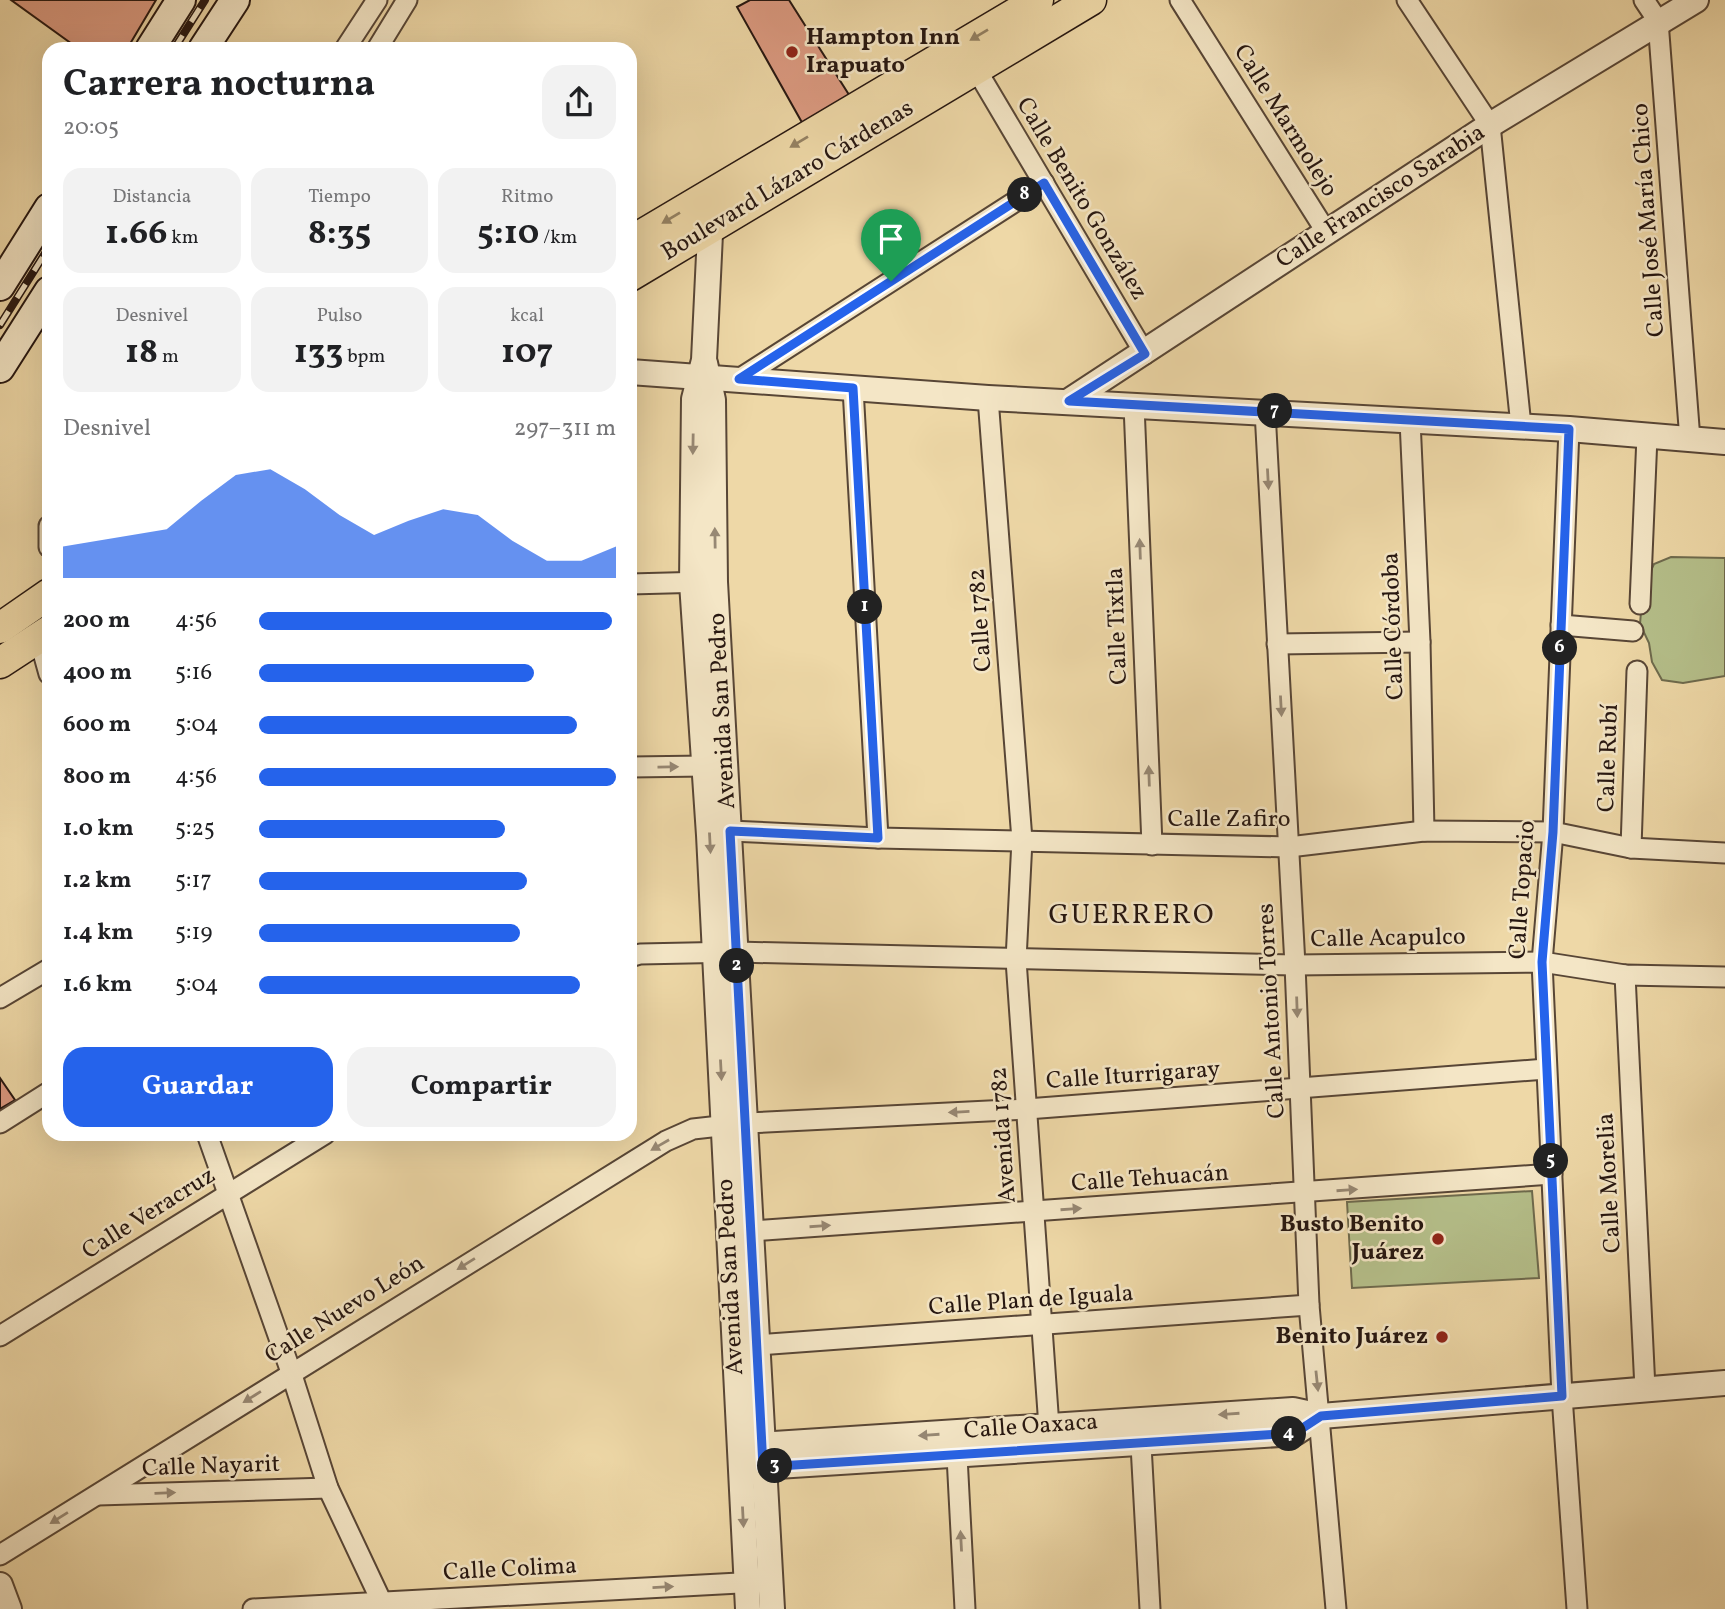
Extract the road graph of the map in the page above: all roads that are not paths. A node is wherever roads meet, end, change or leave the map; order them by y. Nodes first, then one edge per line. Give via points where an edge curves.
1 (181, 0) edge
2 (235, 0) edge
3 (377, 0) edge
4 (407, 0) edge
5 (1038, 0) edge
6 (1091, 0) edge
7 (1180, 0) edge
8 (1407, 0) edge
9 (1644, 0) edge
10 (1696, 0) edge
11 (1658, 21) junction
12 (154, 42) edge
13 (208, 42) edge
14 (350, 42) edge
15 (381, 42) edge
16 (976, 69) junction
17 (1490, 125) junction
18 (1044, 183) junction
19 (711, 194) junction
20 (42, 219) edge
21 (711, 228) junction
22 (1327, 233) junction
23 (637, 238) edge
24 (637, 272) edge
25 (0, 286) edge
26 (42, 302) edge
27 (1145, 354) junction
28 (0, 368) edge
29 (704, 371) junction
30 (637, 372) edge
31 (739, 379) junction
32 (853, 388) junction
33 (988, 397) junction
34 (1069, 401) junction
35 (1134, 405) junction
36 (1265, 411) junction
37 (1410, 420) junction
38 (1521, 426) junction
39 (1569, 429) junction
40 (1647, 436) junction
41 (1690, 440) junction
42 (1725, 442) edge
43 (704, 582) junction
44 (637, 584) edge
45 (42, 593) edge
46 (1640, 604) dead end
47 (2, 622) edge
48 (1561, 625) junction
49 (1633, 631) dead end
50 (42, 635) edge
51 (1420, 642) junction
52 (1277, 644) junction
53 (0, 654) edge
54 (0, 663) edge
55 (1637, 671) dead end
56 (705, 766) junction
57 (637, 767) edge
58 (730, 831) junction
59 (1424, 831) junction
60 (1553, 832) junction
61 (878, 838) junction
62 (1022, 840) junction
63 (1152, 845) junction
64 (1289, 846) junction
65 (1630, 848) junction
66 (1725, 853) edge
67 (726, 953) junction
68 (637, 955) edge
69 (1016, 960) junction
70 (1542, 962) junction
71 (1295, 965) junction
72 (42, 973) edge
73 (1625, 975) junction
74 (1725, 977) edge
75 (0, 999) edge
76 (1546, 1069) junction
77 (1300, 1088) junction
78 (42, 1096) edge
79 (1027, 1109) junction
80 (0, 1123) edge
81 (735, 1124) junction
82 (209, 1141) edge
83 (313, 1141) edge
84 (1552, 1174) junction
85 (228, 1193) junction
86 (1305, 1193) junction
87 (1034, 1212) junction
88 (752, 1231) junction
89 (1309, 1305) junction
90 (1042, 1325) junction
91 (0, 1336) edge
92 (757, 1345) junction
93 (291, 1372) junction
94 (1725, 1383) edge
95 (1645, 1389) junction
96 (1562, 1396) junction
97 (1321, 1416) junction
98 (1049, 1427) junction
99 (1111, 1434) junction
100 (1141, 1445) junction
101 (957, 1456) junction
102 (751, 1457) junction
103 (328, 1488) junction
104 (97, 1495) junction
105 (0, 1555) edge
106 (758, 1582) junction
107 (0, 1585) edge
108 (384, 1605) edge
109 (9, 1609) edge
110 (253, 1609) edge
111 (748, 1609) edge
112 (772, 1609) edge
113 (965, 1609) edge
114 (1150, 1609) edge
115 (1336, 1609) edge
116 (1577, 1609) edge

1 - 12 main road
2 - 13 main road
3 - 14 street
4 - 15 street
5 -> 19 main road, Boulevard Lázaro Cárdenas
6 - 16 main road, Boulevard Lázaro Cárdenas
7 - 22 street, Calle Marmolejo
8 - 17 street
9 - 11 street, Calle José María Chico
10 - 11 street, Calle Francisco Sarabia
11 - 17 street, Calle Francisco Sarabia
11 - 41 street, Calle José María Chico
16 - 18 street, Calle Benito González
16 - 21 main road, Boulevard Lázaro Cárdenas
17 - 22 street, Calle Francisco Sarabia
17 - 38 street
18 - 27 street, Calle Benito González
18 - 31 street
19 - 21 street, Avenida San Pedro
19 -> 23 main road, Boulevard Lázaro Cárdenas
20 - 25 main road
21 - 24 main road, Boulevard Lázaro Cárdenas
21 - 29 street, Avenida San Pedro
22 - 27 street, Calle Francisco Sarabia
26 - 28 main road
27 - 34 street, Calle Francisco Sarabia
29 - 30 street
29 - 31 street
29 - 43 street, Avenida San Pedro via 694,399
31 - 32 street
32 - 33 street
32 - 61 street
33 - 34 street
33 - 62 street, Calle 1782
34 - 35 street
35 - 36 street
63 -> 35 street, Calle Tixtla
36 - 37 street
36 -> 52 street, Calle Antonio Torres
37 - 38 street
37 - 51 street, Calle Córdoba
38 - 39 street
39 - 40 street
39 - 48 street, Calle Topacio
40 - 41 street
40 - 46 street
41 - 42 street
43 - 44 street
43 - 56 street, Avenida San Pedro
43 - 58 street, Avenida San Pedro
45 - 47 main road
47 - 53 main road via 11,634
48 - 49 street
48 - 60 street, Calle Topacio
50 - 54 main road
51 - 52 street
51 - 59 street, Calle Córdoba
52 -> 64 street, Calle Antonio Torres
55 - 65 street, Calle Rubí
57 -> 56 street
56 -> 67 street, Avenida San Pedro
58 - 61 street, Calle Zafiro
58 - 67 street, Avenida San Pedro
59 - 60 street, Calle Zafiro
59 - 64 street, Calle Zafiro
60 - 65 street, Calle Zafiro
60 - 70 street, Calle Topacio
61 - 62 street, Calle Zafiro
62 - 63 street, Calle Zafiro
62 - 69 street, Avenida 1782
63 - 64 street, Calle Zafiro
64 - 71 street, Calle Antonio Torres
65 - 66 street, Calle Zafiro
67 - 68 street
67 - 69 street, Calle Acapulco
67 - 81 street, Avenida San Pedro
69 - 71 street, Calle Acapulco
69 - 79 street, Avenida 1782
70 - 71 street, Calle Acapulco
70 - 73 street, Calle Acapulco
70 - 76 street, Calle Topacio
71 -> 77 street, Calle Antonio Torres
72 - 75 street
73 - 74 street, Calle Acapulco
73 - 95 street, Calle Morelia
76 - 77 street, Calle Iturrigaray
76 - 84 street, Calle Topacio
77 - 79 street, Calle Iturrigaray
77 - 86 street, Calle Antonio Torres
78 - 80 street
79 -> 81 street, Calle Iturrigaray
79 - 87 street, Avenida 1782
81 - 88 street, Avenida San Pedro
81 -> 93 street, Calle Nuevo León via 693,1129 666,1141
81 - 102 street, Avenida San Pedro
82 - 85 street
83 - 85 street, Calle Veracruz
86 -> 84 street, Calle Tehuacán
84 - 96 street, Calle Topacio
85 - 91 street, Calle Veracruz
85 - 93 street
87 -> 86 street, Calle Tehuacán
86 - 89 street, Calle Antonio Torres
88 -> 87 street, Calle Tehuacán
87 - 90 street, Avenida 1782
88 - 92 street, Avenida San Pedro
89 - 90 street, Calle Plan de Iguala
89 -> 97 street, Calle Antonio Torres
90 - 92 street, Calle Plan de Iguala
90 - 98 street, Avenida 1782
92 - 102 street, Avenida San Pedro
93 - 103 street
93 -> 104 street, Calle Nuevo León
94 - 95 street, Calle Oaxaca
95 - 96 street, Calle Oaxaca
96 - 97 street, Calle Oaxaca
96 - 116 street, Calle Topacio
97 -> 99 street, Calle Oaxaca via 1293,1410
97 - 100 street, Calle Oaxaca via 1295,1433
97 - 115 street, Calle Antonio Torres
98 - 99 street, Calle Oaxaca
98 -> 102 street, Calle Oaxaca
99 - 100 street, Calle Oaxaca
99 - 101 street, Calle Oaxaca
100 - 114 street
101 - 102 street, Calle Oaxaca
113 -> 101 street
102 - 106 street, Avenida San Pedro
104 -> 103 street, Calle Nayarit
103 - 108 street
104 -> 105 street, Calle Nuevo León
108 -> 106 street, Calle Colima
106 - 111 street, Avenida San Pedro
106 - 112 street, Avenida San Pedro
107 - 109 street
108 - 110 street, Calle Colima

